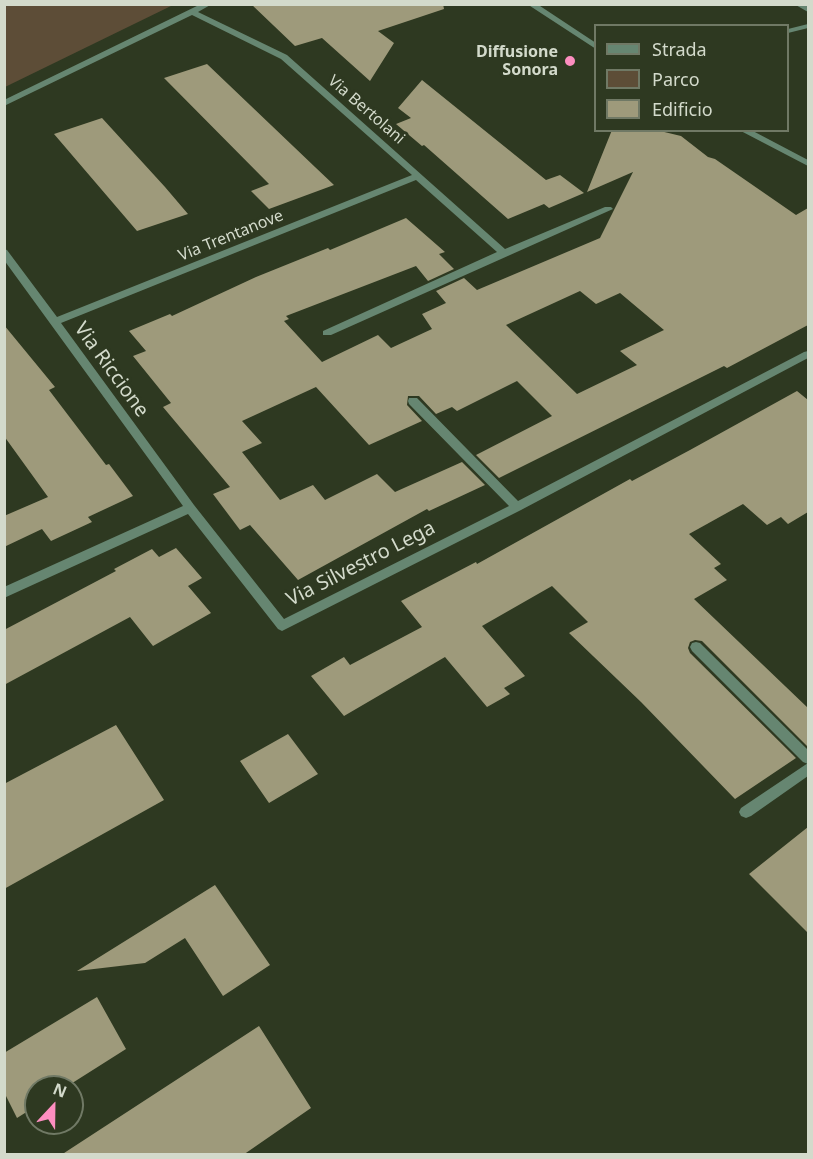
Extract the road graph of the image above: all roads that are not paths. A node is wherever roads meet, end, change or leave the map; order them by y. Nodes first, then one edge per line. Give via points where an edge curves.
1 (208, 4) edge
2 (531, 4) edge
3 (798, 4) edge
4 (808, 10) edge
5 (192, 12) junction
6 (808, 26) edge
7 (789, 31) edge
8 (594, 45) edge
9 (4, 104) edge
10 (747, 132) edge
11 (808, 163) edge
12 (418, 176) junction
13 (608, 209) dead end
14 (4, 252) edge
15 (504, 253) junction
16 (54, 322) junction
17 (327, 333) dead end
18 (808, 354) edge
19 (413, 401) dead end
20 (517, 507) junction
21 (190, 508) junction
22 (4, 593) edge
23 (696, 647) dead end
24 (808, 758) edge
25 (808, 769) edge
26 (746, 812) dead end

1 - 5 street
2 - 8 street
3 - 4 street
5 - 9 street
5 - 12 street, Via Bertolani via 284,57
6 - 7 street
10 - 11 street
12 - 15 street, Via Bertolani
12 - 16 street, Via Trentanove
13 - 15 street
14 - 16 street, Via Riccione
15 - 17 street
16 - 21 street, Via Riccione
18 - 20 street, Via Silvestro Lega
19 - 20 street
20 - 21 street, Via Silvestro Lega via 282,626
21 - 22 street
23 - 24 street
25 - 26 street

